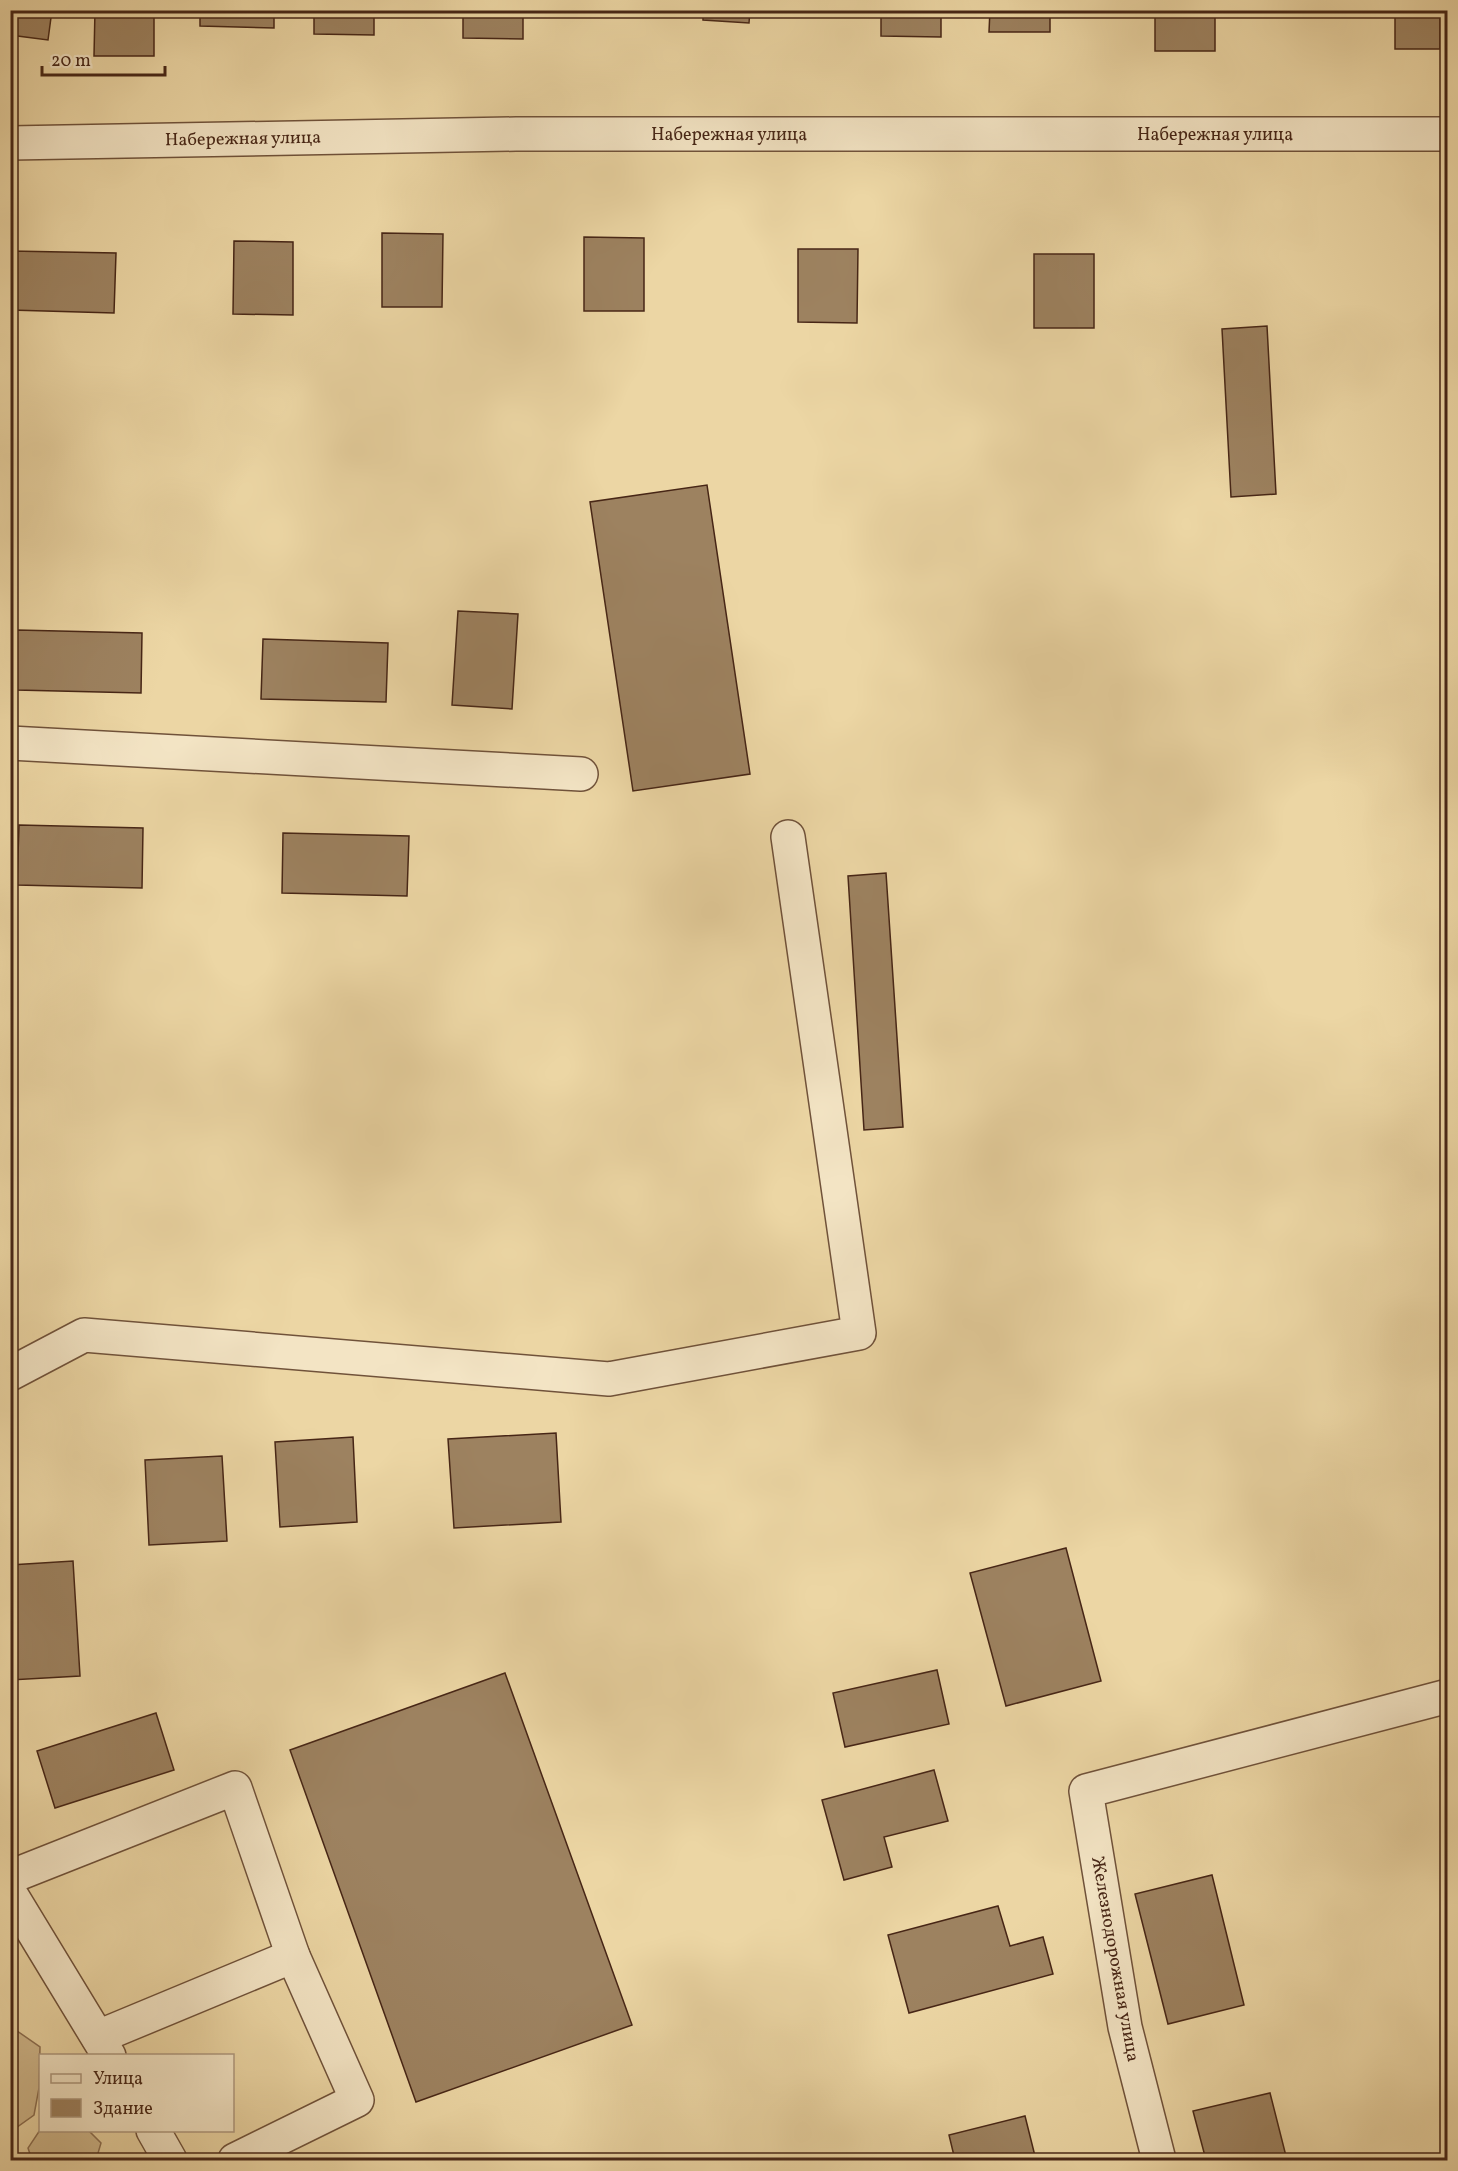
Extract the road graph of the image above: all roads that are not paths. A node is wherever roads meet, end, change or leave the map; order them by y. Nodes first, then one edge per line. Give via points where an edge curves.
1 (1448, 134) edge
2 (10, 142) edge
3 (10, 743) edge
4 (581, 774) dead end
5 (788, 837) dead end
6 (10, 1374) edge
7 (1448, 1696) edge
8 (10, 1877) edge
9 (10, 1893) edge
10 (293, 1956) junction
11 (104, 2046) edge
12 (154, 2132) edge
13 (170, 2160) edge
14 (235, 2160) edge
15 (1159, 2160) edge

1 - 2 street, Набережная улица via 516,134
3 - 4 street
5 - 6 street via 859,1333 609,1379 84,1335
7 - 15 street, Железнодорожная улица via 1086,1791 1125,2027
8 - 10 street via 235,1788
9 - 11 street
10 - 11 street
10 - 14 street via 357,2100
12 - 13 street

